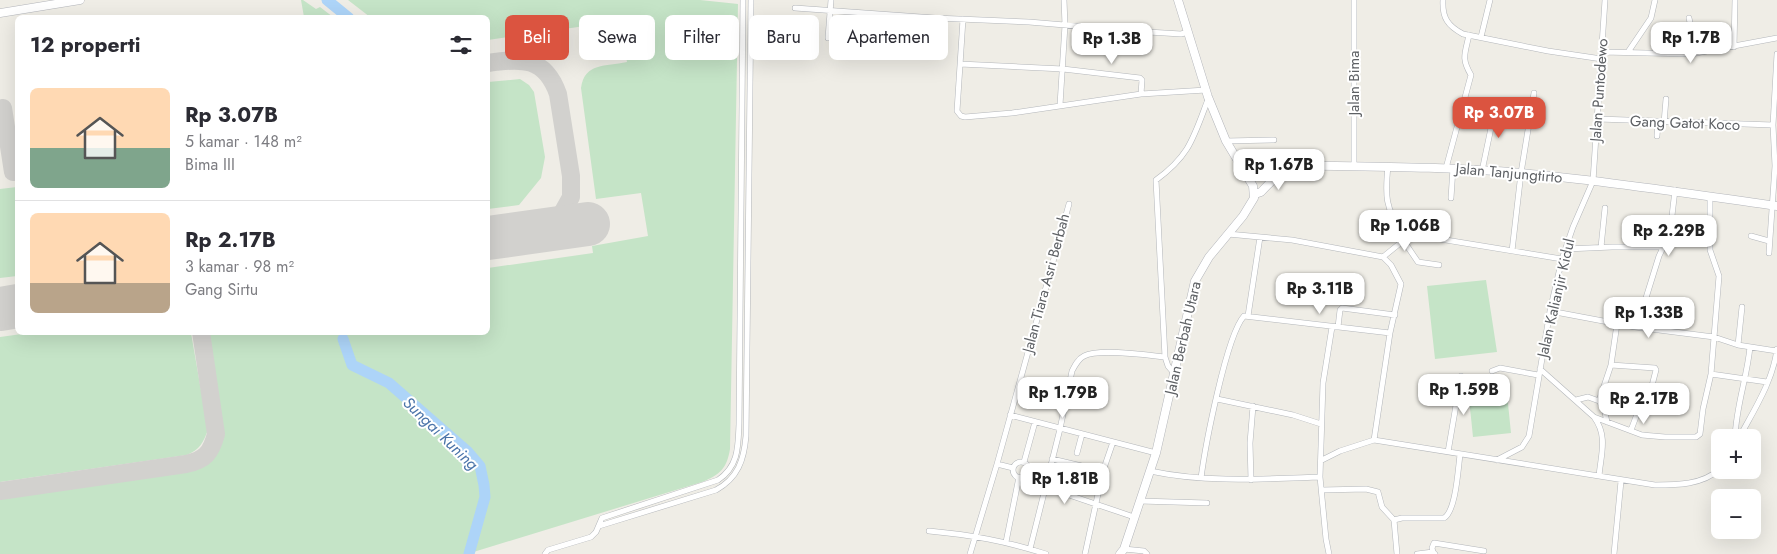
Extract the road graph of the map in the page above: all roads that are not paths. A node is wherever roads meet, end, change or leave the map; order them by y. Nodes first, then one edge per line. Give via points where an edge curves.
1 (80, 0) edge
2 (743, 0) edge
3 (751, 0) edge
4 (831, 0) edge
5 (1064, 0) edge
6 (1178, 0) edge
7 (1354, 0) edge
8 (1443, 0) edge
9 (1490, 0) edge
10 (1605, 0) edge
11 (1654, 0) edge
12 (1734, 0) edge
13 (795, 8) dead end
14 (830, 11) junction
15 (0, 12) edge
16 (1689, 18) dead end
17 (962, 19) junction
18 (1065, 25) junction
19 (1188, 32) junction
20 (1469, 35) junction
21 (1481, 37) junction
22 (828, 38) dead end
23 (1777, 38) edge
24 (1734, 47) junction
25 (1602, 52) junction
26 (1628, 52) junction
27 (1696, 53) junction
28 (1777, 54) edge
29 (1602, 59) junction
30 (960, 64) junction
31 (1063, 69) junction
32 (1206, 90) junction
33 (1534, 93) dead end
34 (1141, 94) junction
35 (1666, 99) dead end
36 (1210, 100) junction
37 (1496, 104) dead end
38 (1060, 105) junction
39 (1598, 119) junction
40 (1661, 122) junction
41 (1772, 126) junction
42 (1657, 136) dead end
43 (1274, 140) dead end
44 (1226, 142) junction
45 (741, 150) junction
46 (749, 153) junction
47 (1239, 166) junction
48 (1287, 166) junction
49 (1354, 166) junction
50 (1388, 166) junction
51 (1450, 168) junction
52 (1482, 170) junction
53 (1521, 173) junction
54 (1593, 180) junction
55 (1675, 190) junction
56 (1255, 194) junction
57 (1710, 196) junction
58 (1451, 198) dead end
59 (1069, 204) dead end
60 (1774, 206) edge
61 (1605, 208) dead end
62 (1228, 234) junction
63 (1402, 235) junction
64 (1751, 236) dead end
65 (1260, 237) junction
66 (1769, 241) junction
67 (1601, 247) junction
68 (1662, 247) junction
69 (1566, 249) junction
70 (1512, 251) junction
71 (1769, 253) dead end
72 (1383, 257) junction
73 (1562, 259) junction
74 (1439, 265) dead end
75 (1742, 307) dead end
76 (1550, 311) junction
77 (1394, 315) junction
78 (1248, 316) junction
79 (1618, 324) junction
80 (1335, 327) junction
81 (1640, 328) junction
82 (1390, 333) junction
83 (1714, 338) junction
84 (1738, 345) junction
85 (1750, 347) junction
86 (1777, 350) edge
87 (1165, 357) junction
88 (1611, 365) junction
89 (1492, 371) dead end
90 (1539, 372) junction
91 (1174, 373) junction
92 (1711, 374) junction
93 (1461, 376) dead end
94 (1745, 379) junction
95 (1767, 382) junction
96 (1217, 399) junction
97 (1576, 400) junction
98 (1599, 401) junction
99 (1253, 406) junction
100 (1010, 415) junction
101 (1594, 417) junction
102 (1035, 422) junction
103 (1607, 422) junction
104 (1321, 424) junction
105 (1060, 429) junction
106 (1737, 429) edge
107 (1742, 429) edge
108 (1631, 430) junction
109 (1082, 434) junction
110 (1374, 440) junction
111 (1113, 442) junction
112 (1448, 452) junction
113 (1077, 453) dead end
114 (1156, 453) junction
115 (1460, 455) junction
116 (1052, 458) junction
117 (1322, 460) junction
118 (1497, 460) junction
119 (1024, 462) junction
120 (998, 464) junction
121 (1013, 468) junction
122 (1103, 471) junction
123 (1150, 471) junction
124 (1028, 472) junction
125 (1711, 475) edge
126 (1599, 476) junction
127 (1020, 477) junction
128 (1320, 477) junction
129 (1047, 478) junction
130 (1202, 478) junction
131 (1251, 480) junction
132 (1621, 481) junction
133 (1322, 490) junction
134 (1140, 501) junction
135 (1207, 503) dead end
136 (1095, 505) junction
137 (1134, 517) junction
138 (1394, 520) junction
139 (598, 526) junction
140 (929, 531) dead end
141 (975, 535) junction
142 (1006, 542) junction
143 (1030, 549) junction
144 (1484, 551) dead end
145 (1122, 552) edge
146 (1434, 553) edge
147 (545, 554) edge
148 (970, 554) edge
149 (1046, 554) edge
150 (1085, 554) edge
151 (1147, 554) edge
152 (1330, 554) edge
153 (1397, 554) edge
154 (1417, 554) edge
155 (1614, 554) edge

1 - 15 street
2 - 45 street
3 - 46 street
4 - 14 street
5 - 18 street
6 - 19 street
7 - 49 street, Jalan Bima
8 - 20 street via 1447,22 1452,28
9 - 21 street
10 - 25 street, Jalan Puntodewo
11 - 26 street via 1651,18
12 - 24 street
13 - 14 street
14 - 17 street
14 - 22 street
16 - 27 street
17 - 18 street
17 - 30 street
18 - 19 street
18 - 31 street
19 - 32 street
20 - 21 street
20 - 51 street via 1464,64 1471,75
21 - 29 street
23 - 24 street
24 - 27 street
25 - 26 street
25 - 29 street, Jalan Puntodewo
26 - 27 street
28 - 41 street
29 - 39 street, Jalan Puntodewo
30 - 31 street
30 - 38 street via 957,111 965,118
31 - 34 street via 1140,78 1143,83
31 - 38 street
32 - 34 street
32 - 36 street
33 - 53 street
34 - 38 street
35 - 40 street
36 - 44 street
36 - 87 street via 1182,158 1156,180
37 - 52 street
39 - 40 street, Gang Gatot Koco
39 - 54 street, Jalan Puntodewo
40 - 41 street, Gang Gatot Koco
40 - 42 street
41 - 60 street
43 - 44 street
44 - 47 street
45 - 46 street
45 - 139 street via 739,424 734,464 724,476 710,484 602,518
46 - 139 street via 746,436 741,466 731,480 716,490
47 - 48 street, Jalan Tanjungtirto
47 - 56 street
48 - 49 street, Jalan Tanjungtirto
48 - 56 street
49 - 50 street, Jalan Tanjungtirto
50 - 51 street, Jalan Tanjungtirto
50 - 63 street via 1387,202
51 - 52 street, Jalan Tanjungtirto
51 - 58 street
52 - 53 street, Jalan Tanjungtirto
53 - 54 street, Jalan Tanjungtirto
53 - 70 street
54 - 55 street, Jalan Tanjungtirto
54 - 69 street, Jalan Kalianjir Kidul
55 - 57 street, Jalan Tanjungtirto
55 - 68 street via 1670,233
56 - 62 street, Jalan Berbah Utara
57 - 60 street, Jalan Tanjungtirto
57 - 83 street via 1710,250 1719,276
59 - 100 street, Jalan Tiara Asri Berbah
60 - 66 street
61 - 67 street
62 - 65 street
62 - 91 street, Jalan Berbah Utara via 1205,262 1195,281
63 - 70 street
63 - 72 street via 1399,244
63 - 74 street via 1418,262
64 - 66 street
65 - 72 street
65 - 78 street
66 - 71 street
67 - 68 street
67 - 69 street
68 - 81 street
69 - 73 street, Jalan Kalianjir Kidul
70 - 73 street
72 - 77 street via 1401,284
73 - 76 street, Jalan Kalianjir Kidul
75 - 84 street
76 - 79 street
76 - 90 street, Jalan Kalianjir Kidul
77 - 80 street via 1342,308
77 - 82 street
78 - 80 street
78 - 96 street via 1236,329
79 - 81 street
79 - 88 street
80 - 82 street
80 - 104 street via 1323,383
81 - 83 street
82 - 110 street
83 - 84 street
83 - 92 street
84 - 85 street
85 - 86 street
85 - 94 street
86 - 95 street
87 - 91 street
87 - 105 street via 1096,353 1081,357 1072,371
88 - 98 street
88 - 108 street via 1656,370 1648,400 1639,409
89 - 90 street via 1500,368
90 - 97 street
90 - 118 street, Jalan Kalianjir Kidul via 1526,443
91 - 114 street, Jalan Berbah Utara
92 - 94 street
92 - 108 street via 1700,434 1696,437 1653,437
93 - 112 street
94 - 95 street
94 - 106 street via 1737,412
95 - 107 street
96 - 99 street
96 - 130 street
97 - 98 street via 1588,398
97 - 101 street
98 - 103 street
99 - 104 street
99 - 131 street
100 - 102 street
100 - 120 street, Jalan Tiara Asri Berbah
101 - 103 street
101 - 126 street via 1603,438
102 - 105 street
102 - 119 street
103 - 108 street
104 - 117 street
105 - 109 street
105 - 116 street
109 - 111 street
109 - 113 street
110 - 112 street
110 - 117 street
111 - 114 street
111 - 122 street
112 - 115 street
114 - 123 street, Jalan Berbah Utara
115 - 118 street
115 - 138 street via 1448,516
116 - 122 street
116 - 129 street
117 - 128 street
118 - 126 street
119 - 121 street
119 - 124 street
120 - 121 street
120 - 141 street, Jalan Tiara Asri Berbah
121 - 127 street
122 - 136 street
123 - 130 street
123 - 134 street, Jalan Berbah Utara
124 - 127 street
124 - 129 street
125 - 132 street via 1680,484
126 - 132 street
127 - 142 street
128 - 131 street
128 - 133 street
129 - 136 street via 1066,494
129 - 143 street
130 - 131 street
132 - 155 street
133 - 138 street via 1376,490 1384,510
133 - 152 street
134 - 135 street
134 - 137 street, Jalan Berbah Utara
136 - 137 street
136 - 150 street
137 - 145 street, Jalan Berbah Utara
138 - 153 street
139 - 147 street via 591,537 548,550
140 - 141 street
141 - 142 street
141 - 148 street, Jalan Tiara Asri Berbah
142 - 143 street
143 - 149 street
144 - 146 street via 1434,543
145 - 151 street via 1144,551
146 - 154 street

